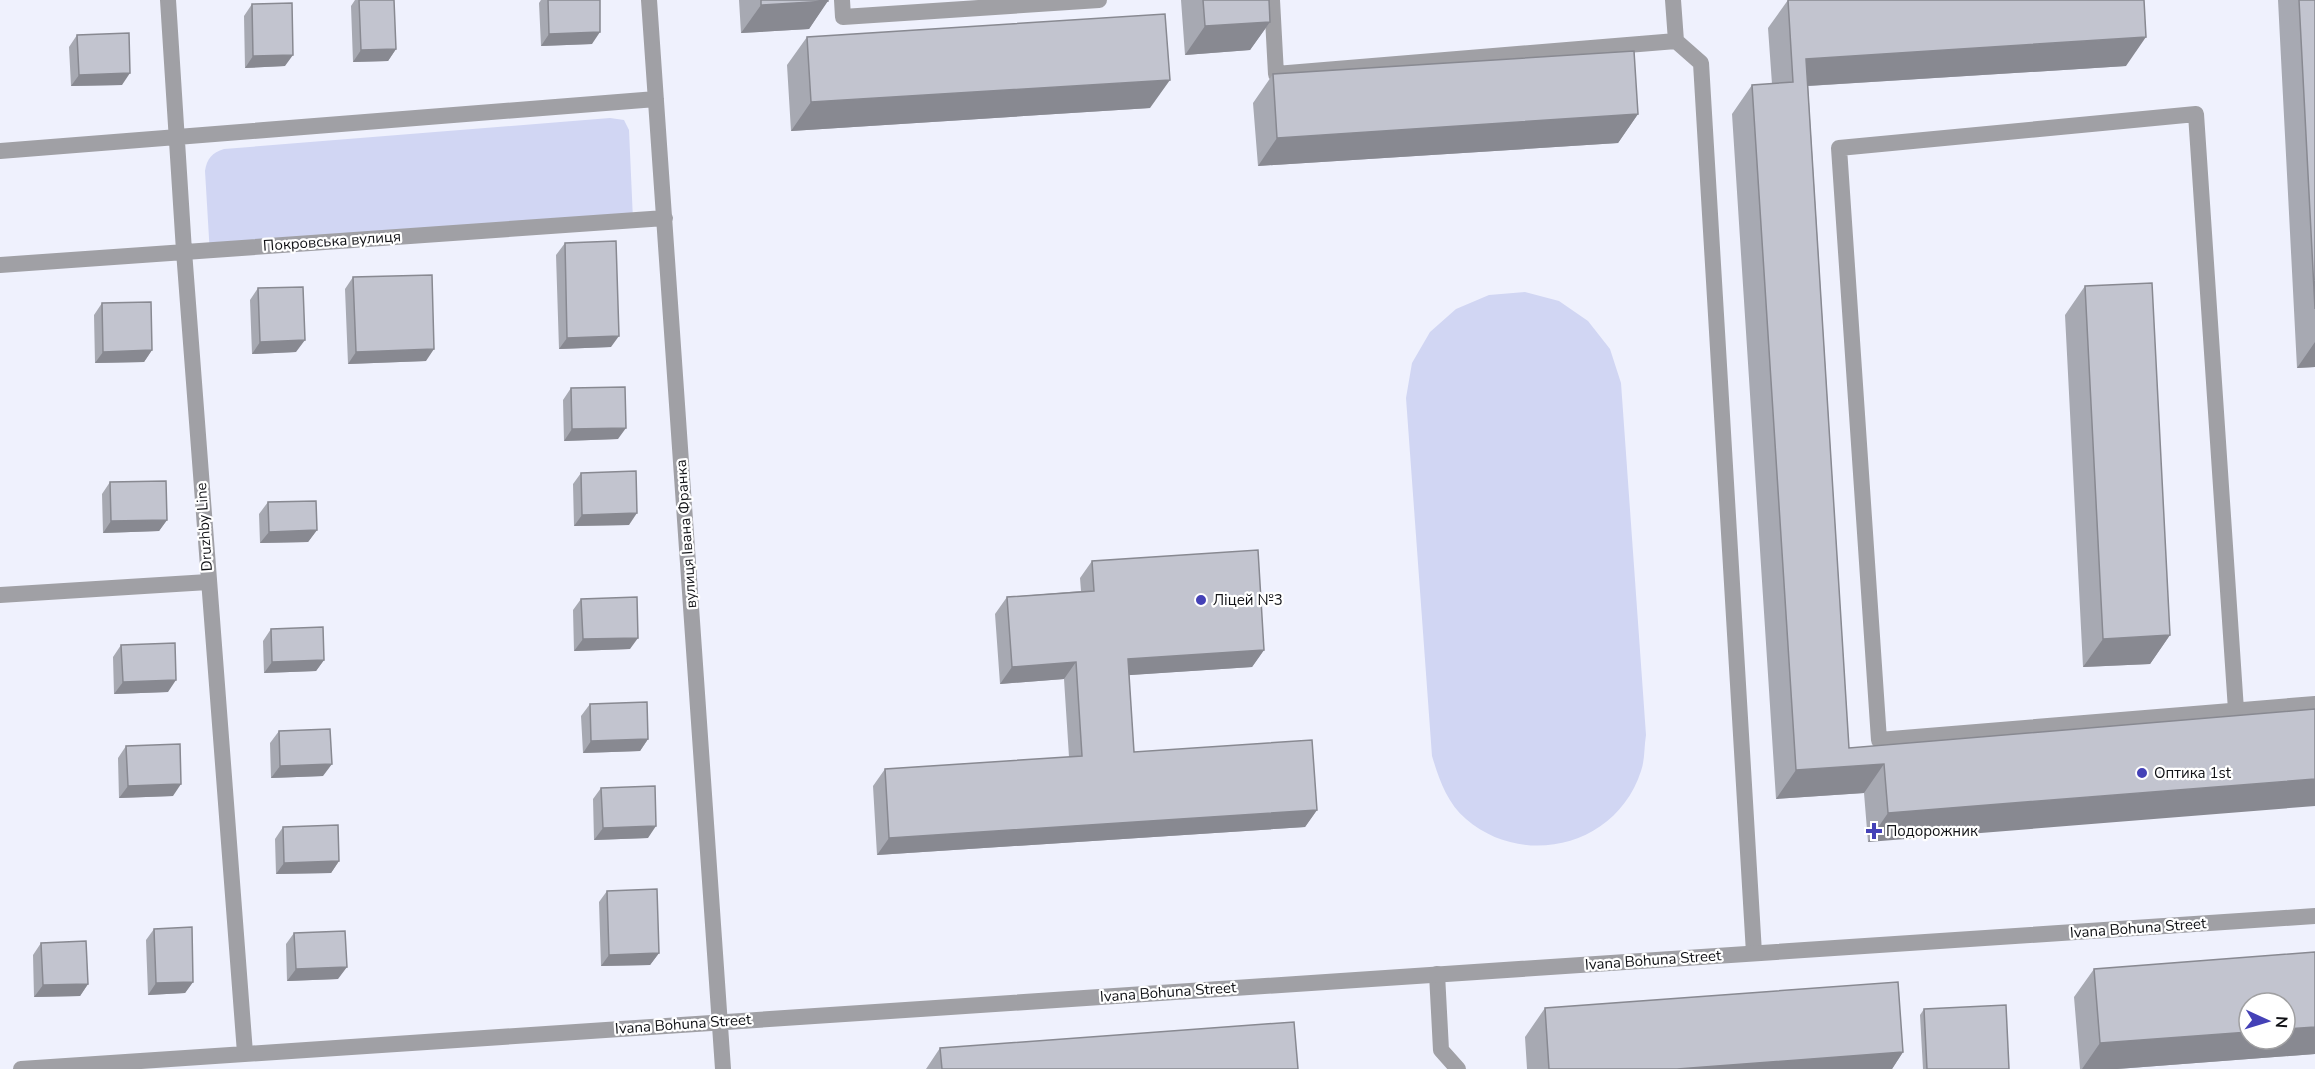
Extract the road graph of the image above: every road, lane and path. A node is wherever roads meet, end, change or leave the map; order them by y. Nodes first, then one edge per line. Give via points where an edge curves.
1 (168, 0) edge
2 (649, 0) edge
3 (842, 0) edge
4 (1099, 0) edge
5 (1272, 0) edge
6 (1673, 0) edge
7 (1676, 41) junction
8 (656, 99) junction
9 (177, 136) junction
10 (0, 151) edge
11 (665, 218) junction
12 (184, 251) junction
13 (0, 265) edge
14 (208, 582) junction
15 (0, 596) edge
16 (2315, 704) edge
17 (2236, 710) junction
18 (2315, 916) edge
19 (1754, 953) junction
20 (1437, 974) junction
21 (720, 1022) junction
22 (245, 1053) junction
23 (21, 1069) edge
24 (723, 1069) edge
25 (1458, 1069) edge

1 - 9 street, Druzhby Line
2 - 8 street, вулиця Івана Франка
3 - 4 street via 843,17
5 - 7 street via 1276,74
6 - 7 street
7 - 19 street via 1701,63
8 - 9 street
8 - 11 street, вулиця Івана Франка
9 - 10 street
9 - 12 street, Druzhby Line
11 - 12 street, Покровська вулиця
11 - 21 street, вулиця Івана Франка
12 - 13 street, Покровська вулиця
12 - 14 street, Druzhby Line
14 - 15 street
14 - 22 street, Druzhby Line
16 - 17 street
17 - 17 street via 1878,740 1839,148 2196,114
18 - 19 street, Ivana Bohuna Street
19 - 20 street, Ivana Bohuna Street
20 - 21 street, Ivana Bohuna Street
20 - 25 street via 1441,1050
21 - 22 street, Ivana Bohuna Street
21 - 24 street, вулиця Івана Франка
22 - 23 street, Ivana Bohuna Street

